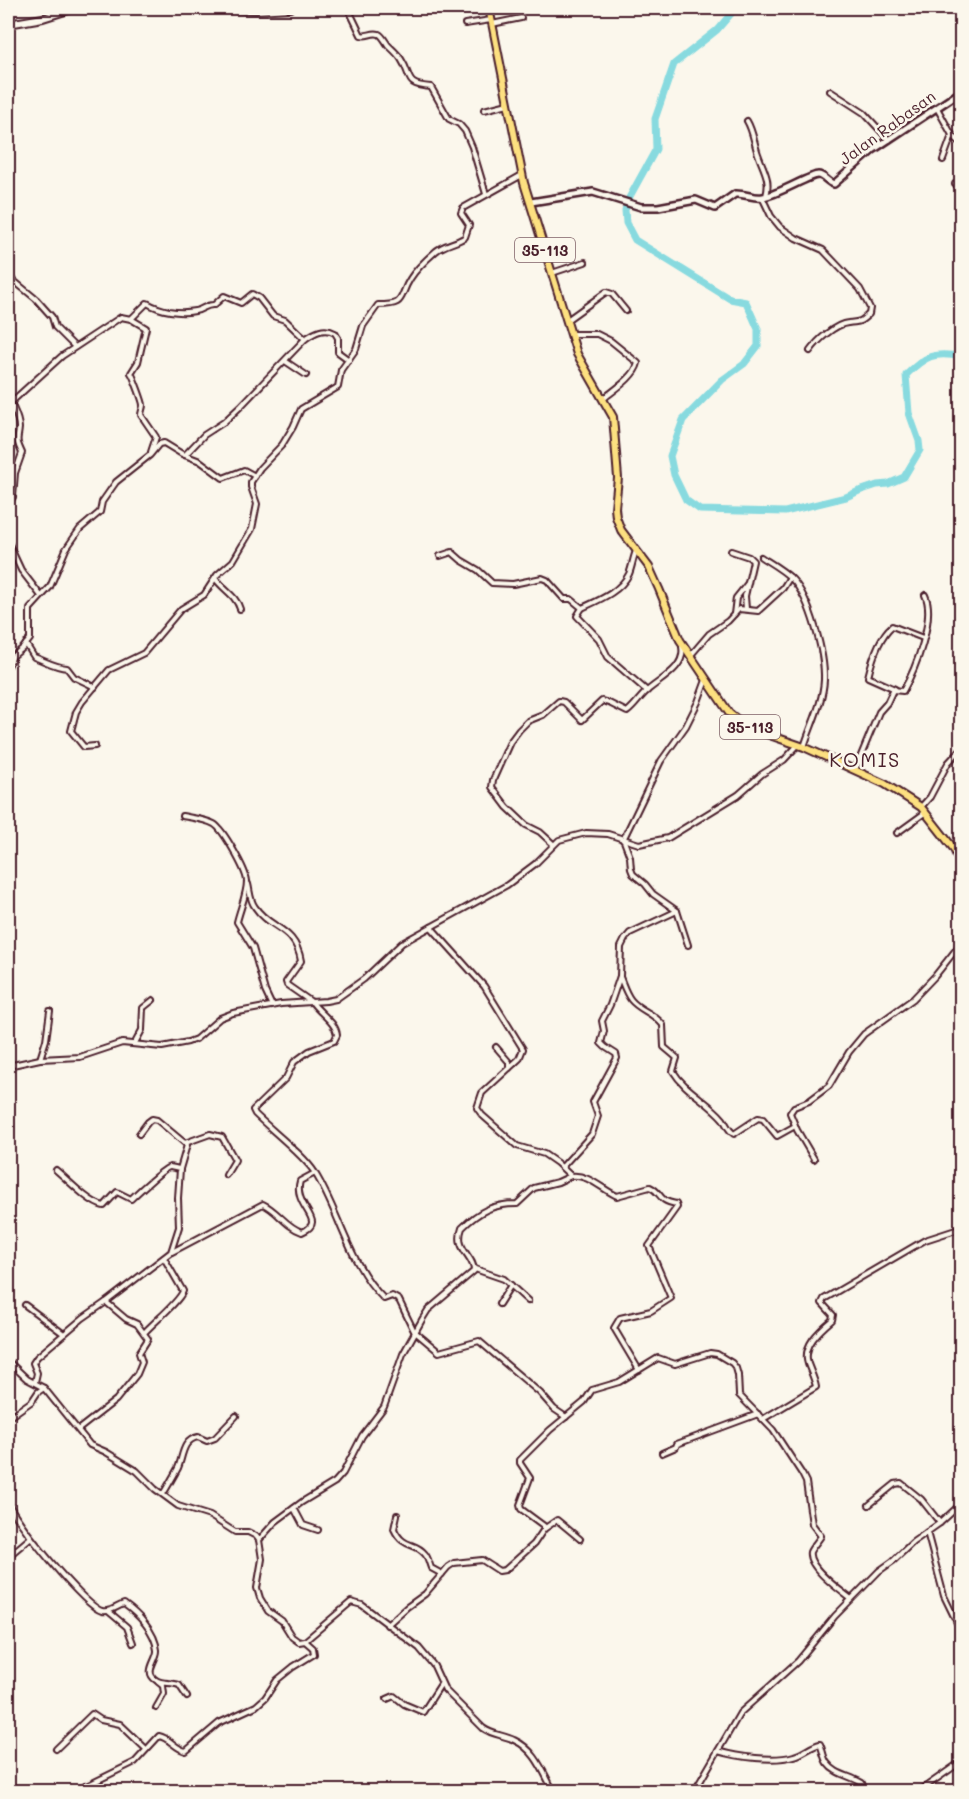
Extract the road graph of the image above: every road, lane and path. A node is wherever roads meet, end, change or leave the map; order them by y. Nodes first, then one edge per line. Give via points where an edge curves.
1 (75, 8) edge
2 (197, 8) edge
3 (291, 8) edge
4 (348, 8) edge
5 (489, 8) edge
6 (521, 18) dead end
7 (492, 22) junction
8 (8, 24) edge
9 (465, 24) dead end
10 (830, 91) dead end
11 (962, 91) edge
12 (508, 104) junction
13 (937, 107) junction
14 (484, 110) dead end
15 (747, 121) dead end
16 (952, 135) junction
17 (889, 140) junction
18 (962, 144) edge
19 (943, 160) dead end
20 (522, 175) junction
21 (956, 184) dead end
22 (962, 186) edge
23 (486, 194) junction
24 (764, 197) junction
25 (531, 202) junction
26 (962, 215) edge
27 (959, 227) dead end
28 (585, 262) dead end
29 (552, 273) junction
30 (8, 276) edge
31 (626, 311) dead end
32 (131, 319) junction
33 (566, 321) junction
34 (571, 334) junction
35 (305, 339) junction
36 (75, 347) junction
37 (810, 351) dead end
38 (349, 360) junction
39 (285, 361) junction
40 (306, 375) dead end
41 (603, 399) junction
42 (9, 404) edge
43 (150, 455) junction
44 (185, 455) junction
45 (255, 476) junction
46 (8, 504) edge
47 (8, 542) edge
48 (636, 550) junction
49 (731, 551) dead end
50 (440, 556) dead end
51 (761, 557) dead end
52 (790, 577) junction
53 (215, 578) junction
54 (748, 583) junction
55 (925, 595) dead end
56 (42, 596) junction
57 (582, 608) junction
58 (240, 609) dead end
59 (746, 609) junction
60 (734, 614) junction
61 (923, 638) junction
62 (680, 640) junction
63 (26, 644) junction
64 (690, 656) junction
65 (8, 666) edge
66 (706, 680) junction
67 (95, 687) junction
68 (896, 689) junction
69 (646, 691) junction
70 (95, 746) dead end
71 (802, 746) junction
72 (962, 748) edge
73 (855, 770) junction
74 (924, 809) junction
75 (182, 816) dead end
76 (897, 833) dead end
77 (623, 840) junction
78 (553, 844) junction
79 (962, 868) edge
80 (247, 880) junction
81 (677, 911) junction
82 (431, 927) junction
83 (962, 942) edge
84 (688, 945) dead end
85 (620, 976) junction
86 (153, 1000) dead end
87 (311, 1001) junction
88 (272, 1006) junction
89 (50, 1011) dead end
90 (135, 1043) junction
91 (496, 1047) dead end
92 (40, 1059) junction
93 (8, 1066) edge
94 (509, 1069) junction
95 (795, 1126) junction
96 (139, 1134) dead end
97 (185, 1143) junction
98 (814, 1159) dead end
99 (562, 1167) junction
100 (180, 1169) junction
101 (56, 1170) dead end
102 (315, 1173) junction
103 (225, 1175) dead end
104 (571, 1176) junction
105 (962, 1228) edge
106 (171, 1252) junction
107 (164, 1258) junction
108 (475, 1269) junction
109 (511, 1286) junction
110 (528, 1301) dead end
111 (106, 1302) junction
112 (499, 1304) dead end
113 (25, 1305) dead end
114 (414, 1331) junction
115 (145, 1332) junction
116 (64, 1334) junction
117 (8, 1361) edge
118 (639, 1370) junction
119 (35, 1382) junction
120 (44, 1388) junction
121 (758, 1414) junction
122 (236, 1416) dead end
123 (566, 1417) junction
124 (8, 1419) edge
125 (763, 1419) junction
126 (78, 1430) junction
127 (662, 1453) dead end
128 (163, 1494) junction
129 (8, 1501) edge
130 (962, 1503) edge
131 (869, 1505) dead end
132 (294, 1508) junction
133 (398, 1515) dead end
134 (940, 1522) junction
135 (544, 1529) junction
136 (318, 1530) dead end
137 (927, 1532) junction
138 (30, 1538) junction
139 (580, 1539) dead end
140 (259, 1540) junction
141 (8, 1566) edge
142 (442, 1574) junction
143 (850, 1599) junction
144 (108, 1611) junction
145 (387, 1625) junction
146 (962, 1633) edge
147 (305, 1641) junction
148 (133, 1643) dead end
149 (155, 1679) junction
150 (441, 1684) junction
151 (188, 1697) dead end
152 (387, 1699) dead end
153 (156, 1707) dead end
154 (56, 1749) dead end
155 (146, 1749) junction
156 (718, 1751) junction
157 (962, 1761) edge
158 (86, 1786) junction
159 (74, 1791) edge
160 (90, 1791) edge
161 (554, 1791) edge
162 (694, 1791) edge
163 (865, 1791) edge
164 (918, 1791) edge

1 - 8 main road
2 - 3 main road
4 - 23 street via 361,35 381,36 401,58 412,82 432,88 449,119 465,130
5 - 7 main road, 35-113
6 - 7 street
7 - 9 street
7 - 12 main road, 35-113
10 - 17 street via 864,113
11 - 13 street, Jalan Rabasan
12 - 14 street
12 - 20 main road, 35-113
13 - 16 street
13 - 17 street, Jalan Rabasan
15 - 24 street via 769,184
16 - 18 street
16 - 19 street
17 - 24 street, Jalan Rabasan via 868,153 835,184 816,175
20 - 23 street
20 - 25 main road, 35-113
21 - 22 street
23 - 38 street via 461,211 469,225 465,237 434,253 411,277 399,301 374,308
24 - 25 street, Jalan Rabasan via 735,194 715,208 696,200 652,207 588,192
24 - 37 street via 780,227 826,253 863,292 870,308 858,323 846,323 826,334
25 - 29 main road, 35-113
26 - 27 street
28 - 29 street
29 - 33 main road, 35-113
30 - 36 street via 36,299
31 - 33 street via 606,292
32 - 35 street via 147,303 161,310 194,311 213,306 224,296 241,303 252,294 260,298 273,316 285,320
32 - 36 street via 122,316
32 - 43 street via 146,328 138,362 130,373 143,403 141,415 156,437
33 - 34 main road, 35-113
34 - 41 main road, 35-113 via 580,362
34 - 41 street via 597,334 638,363
35 - 38 street via 319,331 334,332 338,352
35 - 39 street
36 - 42 street
38 - 45 street via 341,370 338,387 302,409 282,445
39 - 40 street
39 - 44 street via 242,406
41 - 48 main road, 35-113 via 614,423 618,485 615,508 621,530
42 - 46 street via 19,429 16,438 22,453 13,498
43 - 44 street via 163,442
43 - 56 street via 116,482 100,512 80,529 66,549 51,587
44 - 45 street via 224,479 244,470
45 - 53 street via 250,485 257,504 252,532 233,561
47 - 56 street via 21,570
48 - 57 street via 624,581
48 - 62 main road, 35-113 via 659,588
49 - 54 street via 753,560
50 - 57 street via 452,552 492,583 513,584 542,578 564,599 571,599
51 - 52 street
52 - 59 street via 758,611
52 - 71 street via 808,607 824,670 823,686
53 - 58 street via 235,597
53 - 67 street via 204,595 181,609 144,653 109,670
54 - 59 street
54 - 60 street via 736,598
55 - 61 street via 928,608
56 - 63 street via 30,610 32,633
57 - 69 street via 578,616 599,639 608,657
59 - 60 street
60 - 64 street
61 - 68 street via 904,690
61 - 68 street via 892,626 885,634 868,676
62 - 64 main road, 35-113
62 - 69 street via 683,654 678,665
63 - 65 street
63 - 67 street via 34,657 67,668 74,677
64 - 66 main road, 35-113
66 - 71 main road, 35-113 via 739,721
66 - 77 street via 699,702 661,761
67 - 70 street via 82,702 71,730 84,747
68 - 73 street via 879,712
69 - 78 street via 627,712 602,702 583,719 559,701 543,715 528,721 510,742 492,787 526,825
71 - 73 main road, 35-113
71 - 77 street via 738,795 668,838 648,844
72 - 74 street via 948,763
73 - 74 main road, 35-113
74 - 76 street
74 - 79 main road, 35-113 via 954,849
75 - 80 street via 218,827
77 - 78 street via 608,834 586,833
77 - 81 street via 633,874
78 - 82 street via 507,885
80 - 87 street via 256,910 294,941 301,961 286,982
80 - 88 street via 237,922 253,948
81 - 84 street
81 - 85 street via 630,933 621,947
82 - 87 street via 402,944 350,991 336,999
82 - 94 street via 476,976 523,1049
83 - 95 street via 913,999 864,1034 830,1086 792,1109
85 - 95 street via 629,999 663,1025 664,1047 677,1058 673,1071 676,1076 722,1118 731,1133 758,1118 777,1136
85 - 99 street via 602,1021 601,1043 617,1058 593,1102 598,1116 592,1134
86 - 90 street via 143,1008 142,1030
87 - 88 street
87 - 102 street via 336,1028 334,1041 294,1062 286,1078 253,1110
88 - 90 street via 226,1015 188,1042 162,1047
89 - 92 street
90 - 92 street via 118,1044 80,1057
91 - 94 street via 509,1062
92 - 93 street
94 - 99 street via 482,1094 477,1108 517,1146 544,1154
95 - 98 street
96 - 97 street via 152,1119
97 - 100 street
97 - 103 street via 210,1134 222,1137 235,1160
99 - 104 street
100 - 101 street via 165,1168 131,1199 117,1192 104,1206
100 - 106 street via 179,1227
102 - 106 street via 300,1181 298,1189 313,1220 310,1228 302,1232 290,1227 263,1204
102 - 114 street via 364,1274 384,1299 392,1296 399,1300
104 - 108 street via 534,1188 517,1204 495,1205 464,1225 460,1245
104 - 118 street via 587,1179 617,1196 650,1187 663,1201 676,1204 649,1246 671,1298 651,1311 620,1318 614,1328
105 - 125 street via 924,1240 824,1299 822,1303 833,1315 832,1320 811,1342 807,1352 816,1387
106 - 107 street
107 - 111 street
107 - 115 street via 183,1292 178,1302
108 - 109 street via 502,1278
108 - 114 street via 428,1310
109 - 110 street
109 - 112 street
111 - 115 street
111 - 116 street
113 - 116 street
114 - 123 street via 439,1352 479,1341
114 - 132 street via 384,1407 362,1436 343,1473
115 - 126 street via 148,1339 139,1353 142,1362 137,1374 110,1406
116 - 119 street via 33,1361
117 - 119 street
118 - 121 street via 661,1357 675,1364 717,1354 736,1368 739,1395
118 - 123 street via 619,1382 592,1390
119 - 120 street
120 - 124 street
120 - 126 street
121 - 125 street
121 - 127 street
122 - 128 street via 215,1438 191,1439
123 - 135 street via 520,1460 530,1478 521,1509
125 - 143 street via 806,1482 812,1524 821,1536 810,1554 813,1562
126 - 128 street via 90,1445 137,1471
128 - 140 street via 182,1508 204,1513 231,1530 248,1532
129 - 138 street
130 - 134 street
131 - 134 street via 901,1483
132 - 136 street via 303,1525
132 - 140 street via 275,1521
133 - 142 street via 394,1529 400,1540 422,1551 431,1568
134 - 137 street
135 - 139 street via 557,1520
135 - 142 street via 534,1544 505,1570 475,1560 454,1563
137 - 143 street
137 - 146 street via 944,1596
138 - 141 street via 9,1555
138 - 144 street via 79,1594 101,1611
140 - 147 street via 262,1559 258,1594 292,1637
142 - 145 street via 426,1594
143 - 156 street via 798,1661 740,1713
144 - 148 street via 127,1627
144 - 149 street via 124,1604 151,1633 157,1651 150,1669
145 - 147 street via 362,1605 351,1602
145 - 150 street via 419,1648 434,1666
147 - 155 street via 313,1655 277,1680 256,1706 219,1723 186,1751 160,1735
149 - 151 street via 178,1685
149 - 153 street via 164,1692
150 - 152 street via 422,1712 395,1696
150 - 161 street via 486,1730 516,1741 532,1753
154 - 155 street via 93,1714 120,1724
155 - 158 street via 135,1762
156 - 162 street
156 - 163 street via 746,1757 787,1757 820,1744 831,1767 862,1783
157 - 164 street
158 - 159 street
158 - 160 street

